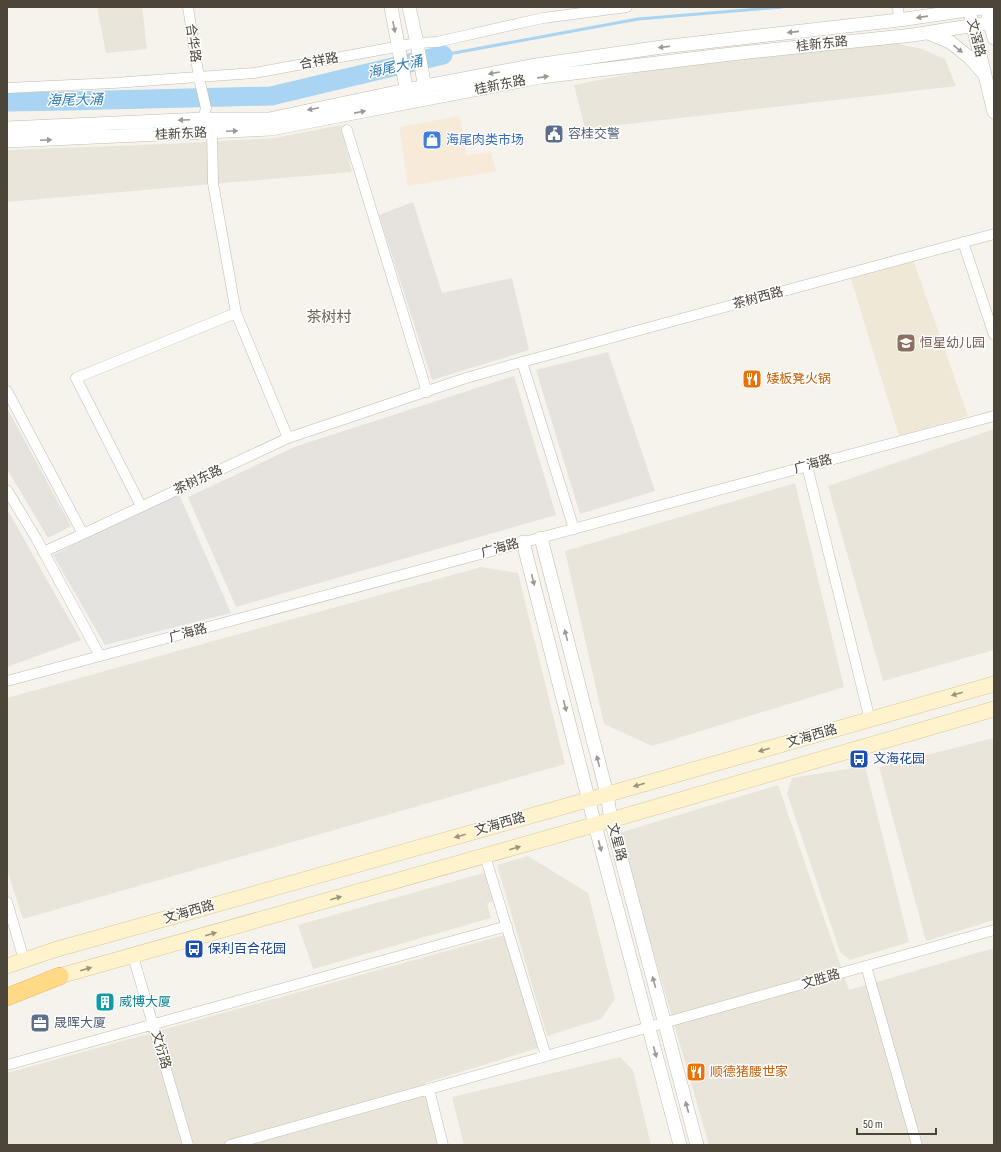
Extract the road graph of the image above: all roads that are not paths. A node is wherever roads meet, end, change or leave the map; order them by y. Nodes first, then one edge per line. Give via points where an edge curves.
1 (188, 7) edge
2 (391, 7) edge
3 (409, 7) edge
4 (627, 7) edge
5 (987, 7) edge
6 (969, 10) junction
7 (898, 13) edge
8 (992, 22) edge
9 (973, 25) junction
10 (926, 33) junction
11 (994, 38) edge
12 (417, 42) junction
13 (398, 47) junction
14 (985, 74) junction
15 (199, 78) junction
16 (425, 86) junction
17 (7, 88) edge
18 (406, 90) junction
19 (426, 100) junction
20 (410, 103) junction
21 (994, 112) edge
22 (204, 114) junction
23 (7, 128) edge
24 (347, 130) dead end
25 (212, 132) junction
26 (7, 141) edge
27 (994, 234) edge
28 (963, 242) junction
29 (236, 313) junction
30 (994, 335) edge
31 (522, 362) junction
32 (466, 378) joint
33 (7, 391) edge
34 (427, 392) junction
35 (994, 416) edge
36 (288, 438) junction
37 (807, 466) junction
38 (7, 490) edge
39 (141, 506) junction
40 (574, 529) junction
41 (83, 534) junction
42 (541, 538) junction
43 (523, 542) junction
44 (43, 552) junction
45 (100, 656) junction
46 (7, 681) edge
47 (994, 684) edge
48 (994, 709) edge
49 (870, 720) junction
50 (607, 794) junction
51 (588, 800) junction
52 (611, 820) junction
53 (595, 825) junction
54 (486, 856) junction
55 (7, 902) edge
56 (507, 926) junction
57 (994, 930) edge
58 (133, 956) junction
59 (24, 960) junction
60 (7, 966) edge
61 (866, 966) junction
62 (60, 976) junction
63 (7, 988) edge
64 (7, 997) edge
65 (665, 1022) junction
66 (153, 1025) junction
67 (648, 1027) junction
68 (546, 1056) junction
69 (7, 1065) edge
70 (429, 1089) junction
71 (188, 1145) edge
72 (230, 1145) edge
73 (443, 1145) edge
74 (680, 1145) edge
75 (697, 1145) edge
76 (917, 1145) edge

1 - 15 street, 合华路
2 -> 13 street
3 - 12 street
4 - 12 street, 合祥路 via 543,18 437,42
5 - 6 street, 桂新东路
5 - 8 street, 文滘路
6 -> 7 street, 桂新东路
6 - 9 street, 文滘路
7 -> 16 street, 桂新东路 via 536,65
8 - 9 street, 桂新东路
8 - 11 street, 文滘路
9 - 10 street, 桂新东路
9 - 14 street, 文滘路
10 -> 14 street via 950,42
19 -> 10 street, 桂新东路 via 541,78
12 - 13 street, 合祥路
12 - 16 street
13 - 15 street, 合祥路 via 254,73
13 - 18 street
14 - 21 street, 文滘路
15 - 17 street, 合祥路
15 - 22 street, 合华路
16 - 18 street, 桂新东路
16 - 19 street
18 - 20 street
18 -> 22 street, 桂新东路 via 269,118
19 - 20 street, 桂新东路
25 -> 20 street, 桂新东路 via 271,129
22 -> 23 street, 桂新东路
24 - 34 street
26 -> 25 street, 桂新东路
25 - 29 street via 213,183
27 - 28 street, 茶树西路
28 - 30 street
28 - 31 street, 茶树西路
29 - 36 street
29 - 39 street via 76,378
31 - 32 street, 茶树西路
31 - 40 street
32 - 34 street, 茶树东路
33 - 41 street
34 - 36 street, 茶树东路
35 - 37 street, 广海路
36 - 39 street, 茶树东路
37 - 40 street, 广海路
37 - 49 street
38 - 44 street
39 - 41 street, 茶树东路
40 - 42 street, 广海路
41 - 44 street, 茶树东路
42 - 43 street, 广海路
50 -> 42 street, 文星路
43 - 45 street, 广海路
43 -> 51 street, 文星路
44 - 45 street
45 - 46 street, 广海路
47 -> 49 main road, 文海西路
48 - 52 main road, 文海西路
49 -> 50 main road, 文海西路
50 - 51 main road, 文海西路
50 - 52 street, 文星路
51 - 53 street, 文星路
51 -> 59 main road, 文海西路
52 - 53 main road, 文海西路
65 -> 52 street, 文星路
54 -> 53 main road, 文海西路
53 -> 67 street, 文星路
54 - 56 street
58 -> 54 main road, 文海西路
55 - 59 street
56 - 66 street
56 - 68 street
57 - 61 street, 文胜路
62 -> 58 main road, 文海西路
58 - 66 street, 文衍路
59 - 60 main road, 文海西路
61 - 65 street, 文胜路
61 - 76 street
62 - 63 main road, 文海西路
62 - 64 highway
65 - 67 street, 文胜路
75 -> 65 street, 文星路
66 - 69 street
66 - 71 street, 文衍路
67 - 68 street, 文胜路
67 -> 74 street, 文星路
68 - 70 street, 文胜路
70 - 72 street, 文胜路
70 - 73 street

